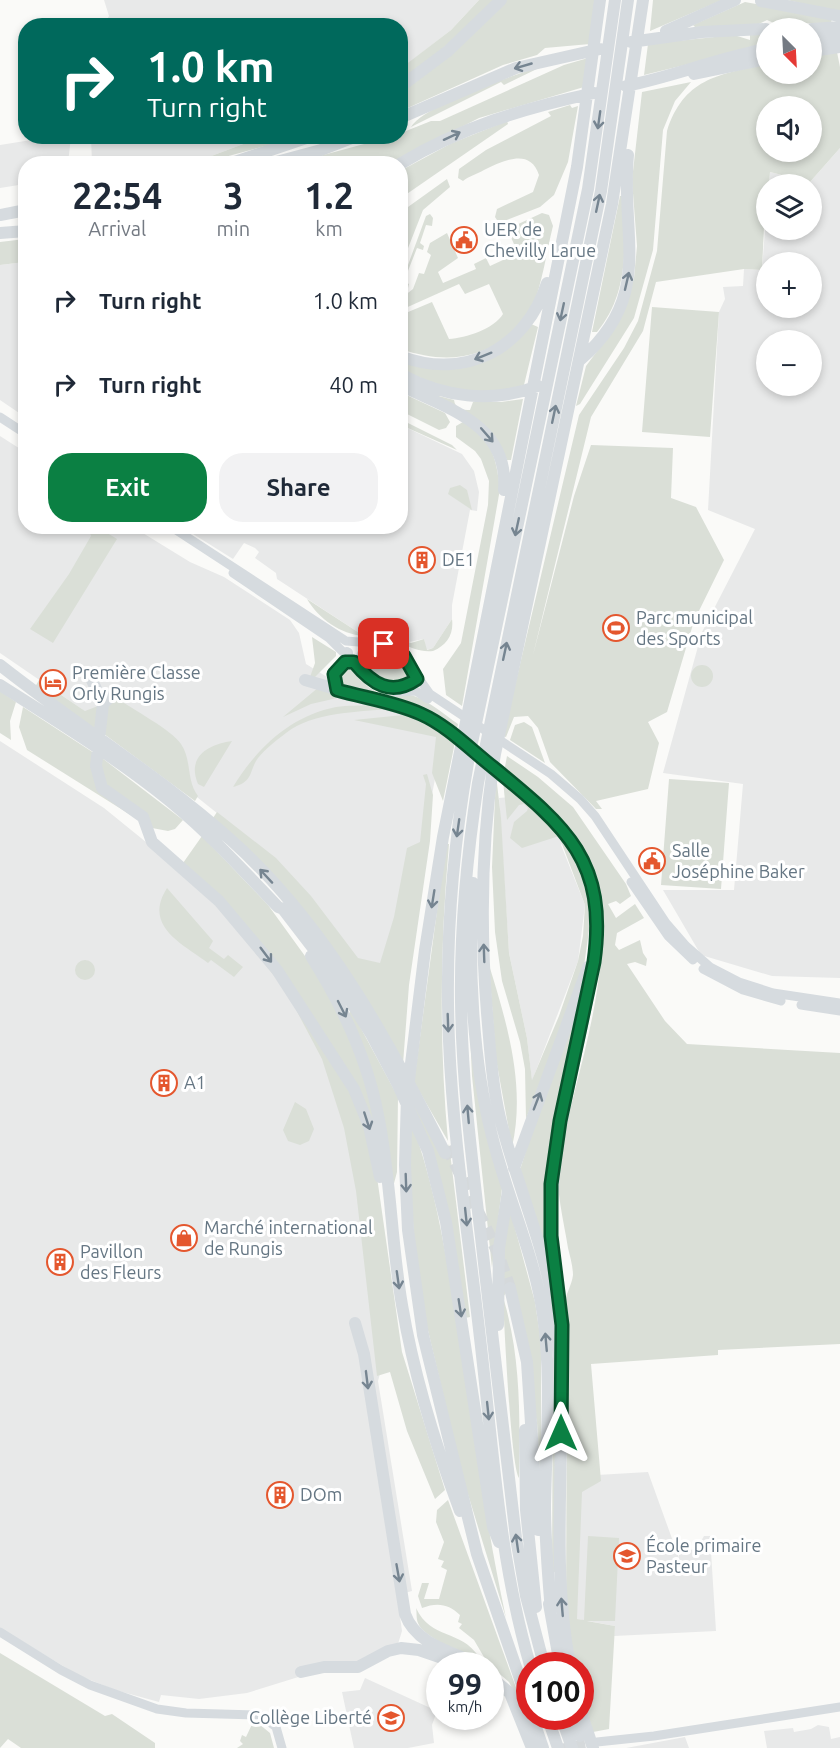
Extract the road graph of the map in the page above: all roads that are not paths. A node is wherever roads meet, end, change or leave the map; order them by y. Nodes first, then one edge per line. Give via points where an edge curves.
1 (501, 0) edge
2 (600, 0) edge
3 (615, 0) edge
4 (628, 0) edge
5 (643, 0) edge
6 (735, 0) edge
7 (761, 1) edge
8 (840, 16) edge
9 (840, 27) edge
10 (822, 28) edge
11 (756, 30) edge
12 (840, 36) edge
13 (651, 38) junction
14 (822, 38) edge
15 (840, 47) edge
16 (822, 50) edge
17 (756, 51) edge
18 (756, 61) edge
19 (634, 74) junction
20 (660, 79) junction
21 (408, 81) edge
22 (408, 114) edge
23 (288, 144) edge
24 (336, 144) edge
25 (253, 156) edge
26 (299, 156) edge
27 (408, 160) edge
28 (18, 212) edge
29 (0, 215) edge
30 (567, 219) junction
31 (18, 232) edge
32 (0, 233) edge
33 (408, 358) edge
34 (408, 378) edge
35 (408, 389) edge
36 (0, 417) edge
37 (18, 429) edge
38 (182, 534) edge
39 (500, 544) junction
40 (380, 644) junction
41 (366, 648) junction
42 (350, 656) junction
43 (0, 664) edge
44 (0, 673) edge
45 (90, 676) dead end
46 (417, 679) junction
47 (305, 680) dead end
48 (0, 685) edge
49 (23, 685) junction
50 (388, 689) junction
51 (337, 690) junction
52 (115, 692) dead end
53 (102, 711) junction
54 (460, 716) junction
55 (511, 749) junction
56 (478, 783) junction
57 (627, 870) junction
58 (278, 907) junction
59 (596, 911) junction
60 (672, 941) junction
61 (701, 960) junction
62 (710, 967) junction
63 (714, 977) junction
64 (840, 1003) edge
65 (840, 1011) edge
66 (446, 1150) tunnel mouth
67 (394, 1246) junction
68 (356, 1323) dead end
69 (498, 1381) junction
70 (561, 1394) junction
71 (477, 1554) junction
72 (506, 1557) junction
73 (551, 1611) junction
74 (0, 1632) edge
75 (452, 1652) edge
76 (535, 1652) edge
77 (537, 1652) edge
78 (538, 1652) edge
79 (558, 1652) edge
80 (569, 1652) edge
81 (426, 1654) edge
82 (516, 1667) edge
83 (301, 1672) dead end
84 (504, 1681) edge
85 (840, 1707) edge
86 (537, 1730) edge
87 (552, 1730) edge
88 (566, 1730) edge
89 (583, 1730) edge
90 (587, 1730) edge
91 (593, 1746) edge
92 (284, 1748) edge
93 (532, 1748) edge
94 (543, 1748) edge
95 (558, 1748) edge
96 (572, 1748) edge

1 - 21 highway via 448,51
2 - 30 highway
3 -> 72 highway via 588,189 469,758 451,891 451,1076
56 -> 4 highway via 601,191
5 - 19 highway
6 - 13 highway
7 - 8 highway
9 - 10 highway
11 - 13 highway
12 - 14 highway
13 -> 22 highway via 506,71
15 - 16 highway
17 - 20 highway via 718,59
18 - 20 highway
34 -> 19 highway via 460,395 513,393 565,372 604,334 622,300 630,266 627,165
70 -> 19 highway via 550,1286 507,1144 494,1084 485,978 484,860 495,754 590,315
27 -> 20 highway via 498,117
23 - 25 highway
24 - 26 highway
28 - 29 highway
30 -> 33 highway via 540,302 517,335 492,353 468,362 435,364
30 - 39 highway
31 - 32 highway
35 -> 39 highway via 474,422 494,444 505,478
36 - 37 main road
38 - 42 main road
39 -> 71 highway via 443,837 406,1124 407,1210 417,1302
40 - 41 main road
40 - 42 main road
40 - 46 main road via 400,652
41 - 42 main road
41 - 42 main road
42 - 50 main road via 371,680
42 - 51 highway via 334,674
43 - 49 highway
44 - 49 highway
45 - 53 highway
46 - 50 main road via 405,687
46 - 54 main road
47 - 51 highway
48 - 58 highway via 169,800 206,832
66 -> 49 highway via 355,990 301,915 271,881 175,792
50 - 54 main road via 416,691
51 - 59 highway via 420,714 547,812 569,837 587,869
52 - 53 highway
53 -> 67 highway via 96,766 102,788 143,817 152,842 204,886 250,934 343,1070 369,1126
54 - 55 main road
55 - 57 main road via 564,792
55 - 57 main road via 551,774 580,799
69 -> 56 highway via 468,1121 461,1019 465,880
73 -> 56 highway via 545,1527 548,1381 543,1317 531,1260 492,1136 479,1067 472,933
57 - 60 main road
57 - 61 main road via 666,923
58 -> 67 highway via 330,987 366,1069 381,1130
58 -> 72 highway via 321,958 357,1011 398,1085 428,1151 446,1222 493,1527
69 -> 59 highway via 499,1248 506,1201 517,1156 585,974
59 - 70 highway via 597,943 589,997 560,1121 551,1184 551,1236 562,1325
60 - 61 main road
60 - 63 main road
61 - 62 main road
62 - 63 main road
62 - 64 main road via 773,993
63 - 65 main road via 767,998
67 -> 71 highway via 405,1327 422,1396 443,1466
68 -> 75 highway via 405,1614 420,1637
77 -> 69 highway via 516,1538
80 -> 70 highway via 559,1564
71 - 82 highway
72 - 76 highway
73 - 78 highway via 539,1542 527,1362 508,1290 524,1392 527,1520
73 - 79 highway
74 - 92 main road via 90,1685 171,1712 260,1715 276,1727
81 - 83 highway via 406,1648 387,1652 358,1667
84 - 93 highway
85 - 91 main road
86 - 94 highway
87 - 95 highway
88 - 96 highway
89 - 91 highway
90 - 91 highway

